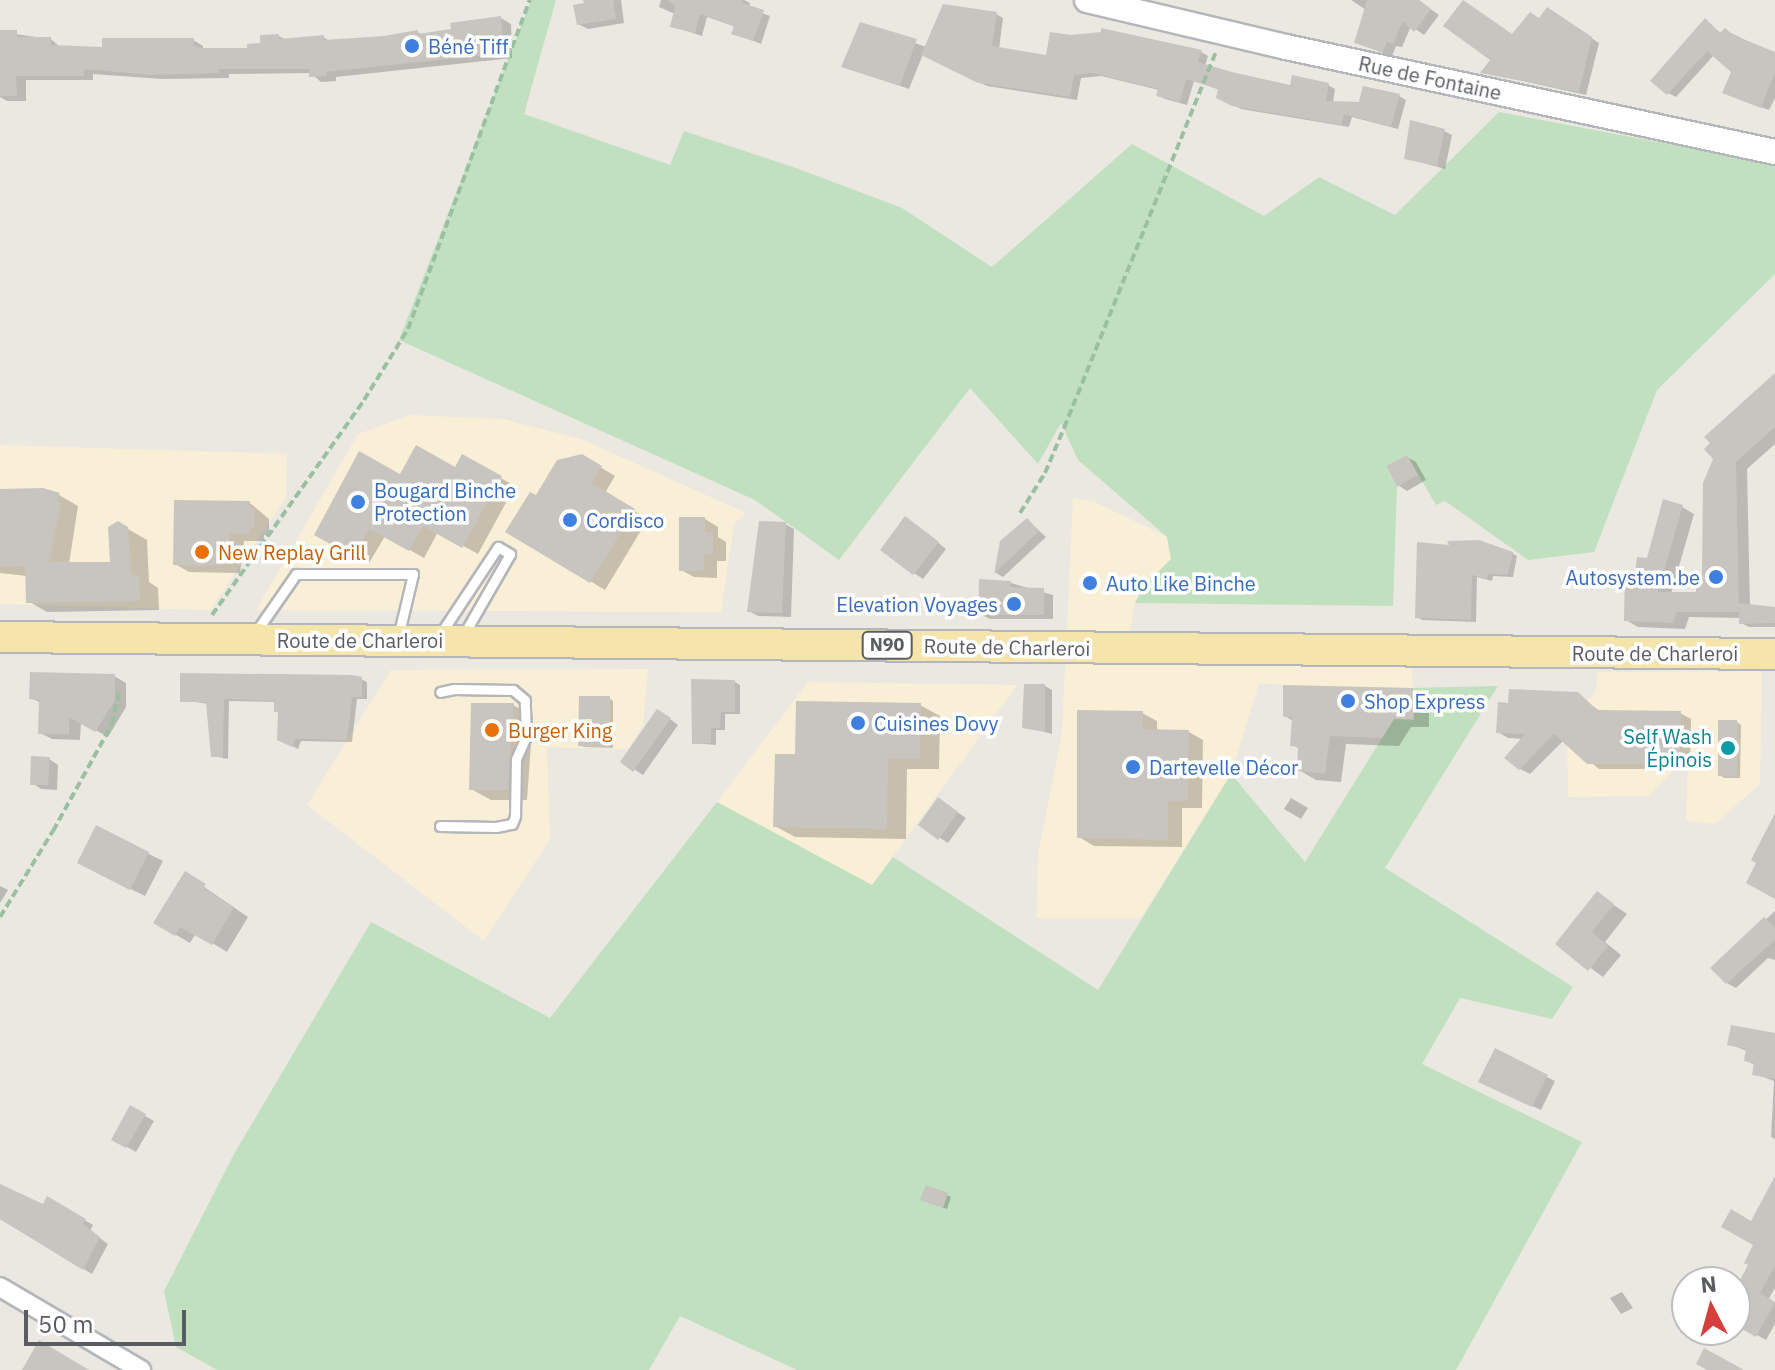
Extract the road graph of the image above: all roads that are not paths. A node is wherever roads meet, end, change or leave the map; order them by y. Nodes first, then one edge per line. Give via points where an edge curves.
1 (1087, 0) edge
2 (1775, 152) edge
3 (0, 637) edge
4 (250, 640) junction
5 (397, 641) junction
6 (448, 641) junction
7 (1775, 654) edge
8 (440, 692) dead end
9 (440, 826) dead end
10 (0, 1287) edge
11 (141, 1370) edge

1 - 2 street, Rue de Fontaine
3 - 4 main road, Route de Charleroi / N90
4 - 5 main road, Route de Charleroi / N90
4 - 5 lane via 296,574 413,574
5 - 6 main road, Route de Charleroi / N90
6 - 6 lane via 510,554 498,547
6 - 7 main road, Route de Charleroi / N90
8 - 9 lane via 513,690 525,700 526,737 516,759 512,824
10 - 11 street

